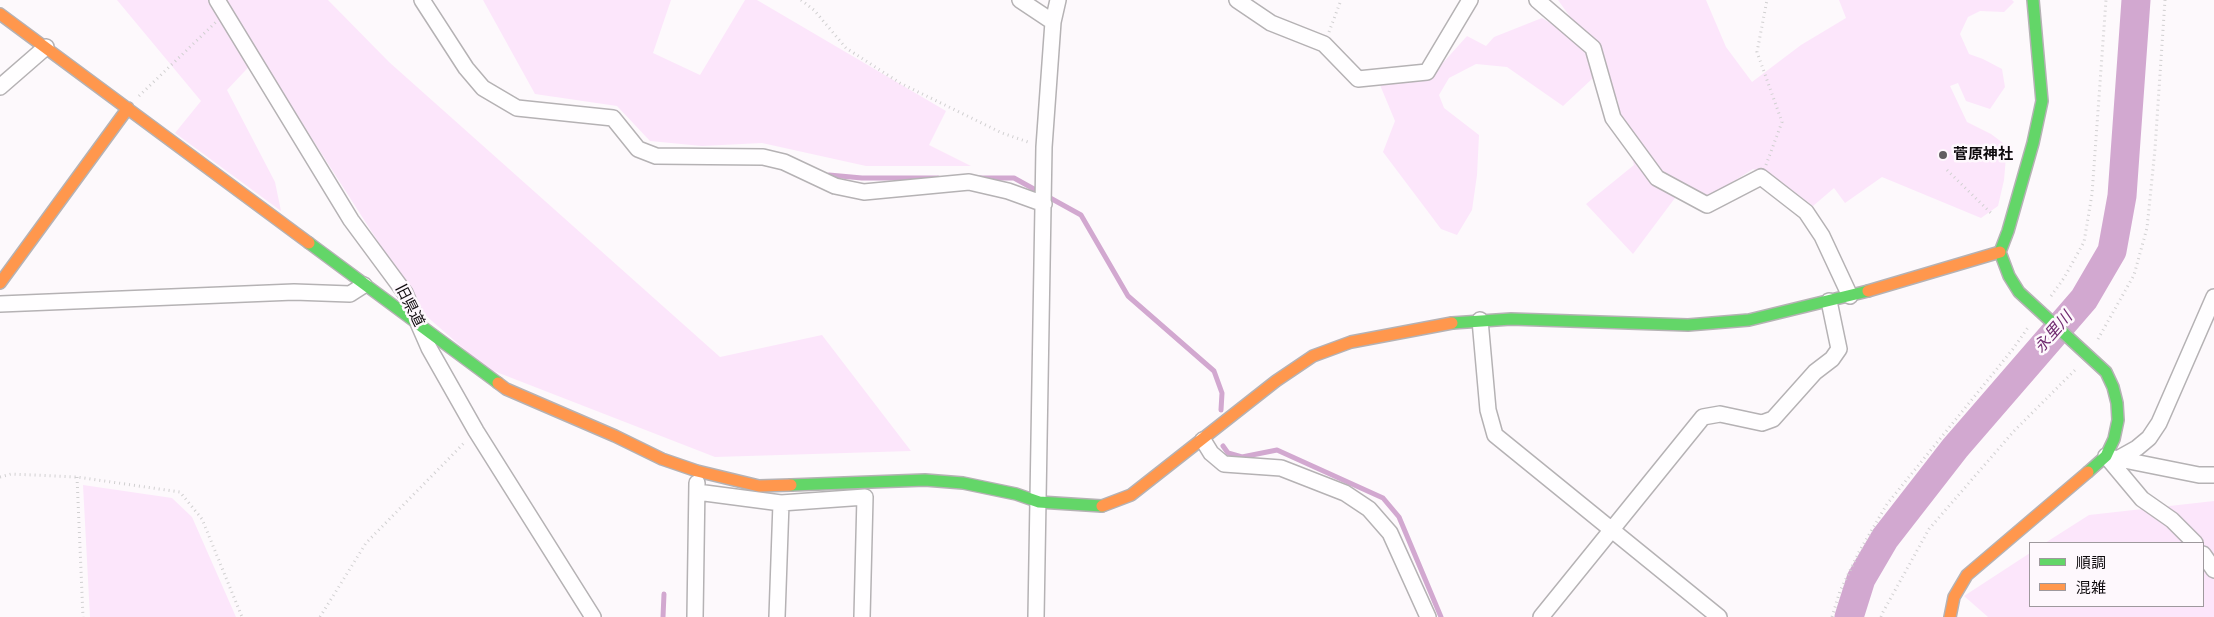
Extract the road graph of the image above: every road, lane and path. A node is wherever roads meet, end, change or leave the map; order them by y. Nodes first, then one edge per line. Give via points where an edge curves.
1 (217, 0) edge
2 (422, 0) edge
3 (801, 0) edge
4 (1020, 0) edge
5 (1058, 0) edge
6 (1237, 0) edge
7 (1342, 0) edge
8 (1470, 0) edge
9 (1537, 0) edge
10 (1767, 0) edge
11 (2032, 0) edge
12 (2106, 0) edge
13 (0, 14) edge
14 (226, 14) junction
15 (1053, 22) junction
16 (1324, 44) junction
17 (46, 47) junction
18 (0, 87) edge
19 (128, 108) junction
20 (1044, 148) junction
21 (1947, 170) dead end
22 (1761, 177) junction
23 (1044, 196) junction
24 (1989, 210) dead end
25 (2000, 252) junction
26 (0, 283) edge
27 (364, 285) junction
28 (1850, 296) junction
29 (2214, 297) edge
30 (1829, 301) junction
31 (0, 304) edge
32 (2042, 314) junction
33 (1480, 320) junction
34 (419, 324) junction
35 (476, 430) junction
36 (1203, 440) junction
37 (2112, 457) junction
38 (697, 472) junction
39 (2214, 475) edge
40 (0, 477) edge
41 (77, 477) junction
42 (697, 492) junction
43 (1039, 502) junction
44 (781, 503) junction
45 (1613, 528) junction
46 (2194, 542) edge
47 (2204, 555) edge
48 (2214, 570) edge
49 (83, 617) edge
50 (242, 617) edge
51 (320, 617) edge
52 (593, 617) edge
53 (695, 617) edge
54 (777, 617) edge
55 (862, 617) edge
56 (1036, 617) edge
57 (1428, 617) edge
58 (1541, 617) edge
59 (1719, 617) edge
60 (1832, 617) edge
61 (1950, 617) edge

1 - 14 street, 旧県道
2 - 23 street via 482,88 517,108 613,118 638,149 656,156 763,157 784,162 835,186 864,192 969,182
3 - 20 path via 814,10 846,48 900,83 1002,133
4 - 15 street
5 - 15 street
6 - 16 street via 1271,23
7 - 16 path
8 - 16 street via 1427,72 1358,79
9 - 22 street via 1592,48 1613,118 1657,178 1707,205
10 - 22 path via 1757,52 1782,122
11 - 25 street via 2042,101 2033,143
12 - 32 path via 2092,194 2084,242
13 - 17 street
14 - 19 path
14 - 34 street, 旧県道 via 351,220 405,293
15 - 20 street
17 - 18 street
17 - 19 street
19 - 26 street
19 - 27 street
20 - 23 street
21 - 24 path
22 - 28 street via 1806,212 1822,236
23 - 43 street
25 - 28 street
25 - 32 street via 2019,292
27 - 31 street via 350,294 294,292
27 - 34 street
28 - 30 street
29 - 37 street via 2159,423 2137,448
30 - 33 street via 1749,320 1688,325
30 - 45 street via 1839,349 1832,359 1815,372 1774,419 1762,423 1720,414 1703,417
32 - 37 street via 2106,372 2117,403 2118,420
32 - 60 path via 1887,504 1840,591
33 - 36 street via 1360,340 1313,356 1276,381
33 - 45 street via 1488,410 1495,435
34 - 35 street, 旧県道 via 429,348
34 - 38 street via 506,388
35 - 51 path via 366,543
35 - 52 street, 旧県道
36 - 43 street via 1131,495 1105,506
36 - 57 street via 1211,453 1224,464 1281,468 1345,493 1369,508 1390,533
37 - 39 street via 2199,475
37 - 46 street via 2142,499 2172,520
37 - 61 street via 1967,575 1954,597
38 - 42 street
38 - 43 street via 759,486 944,481 1016,494
40 - 41 path via 11,474
41 - 49 path
41 - 50 path via 180,492 202,519
42 - 44 street
42 - 53 street
43 - 56 street
44 - 54 street
44 - 55 street via 865,497
45 - 58 street
45 - 59 street
47 - 48 street

